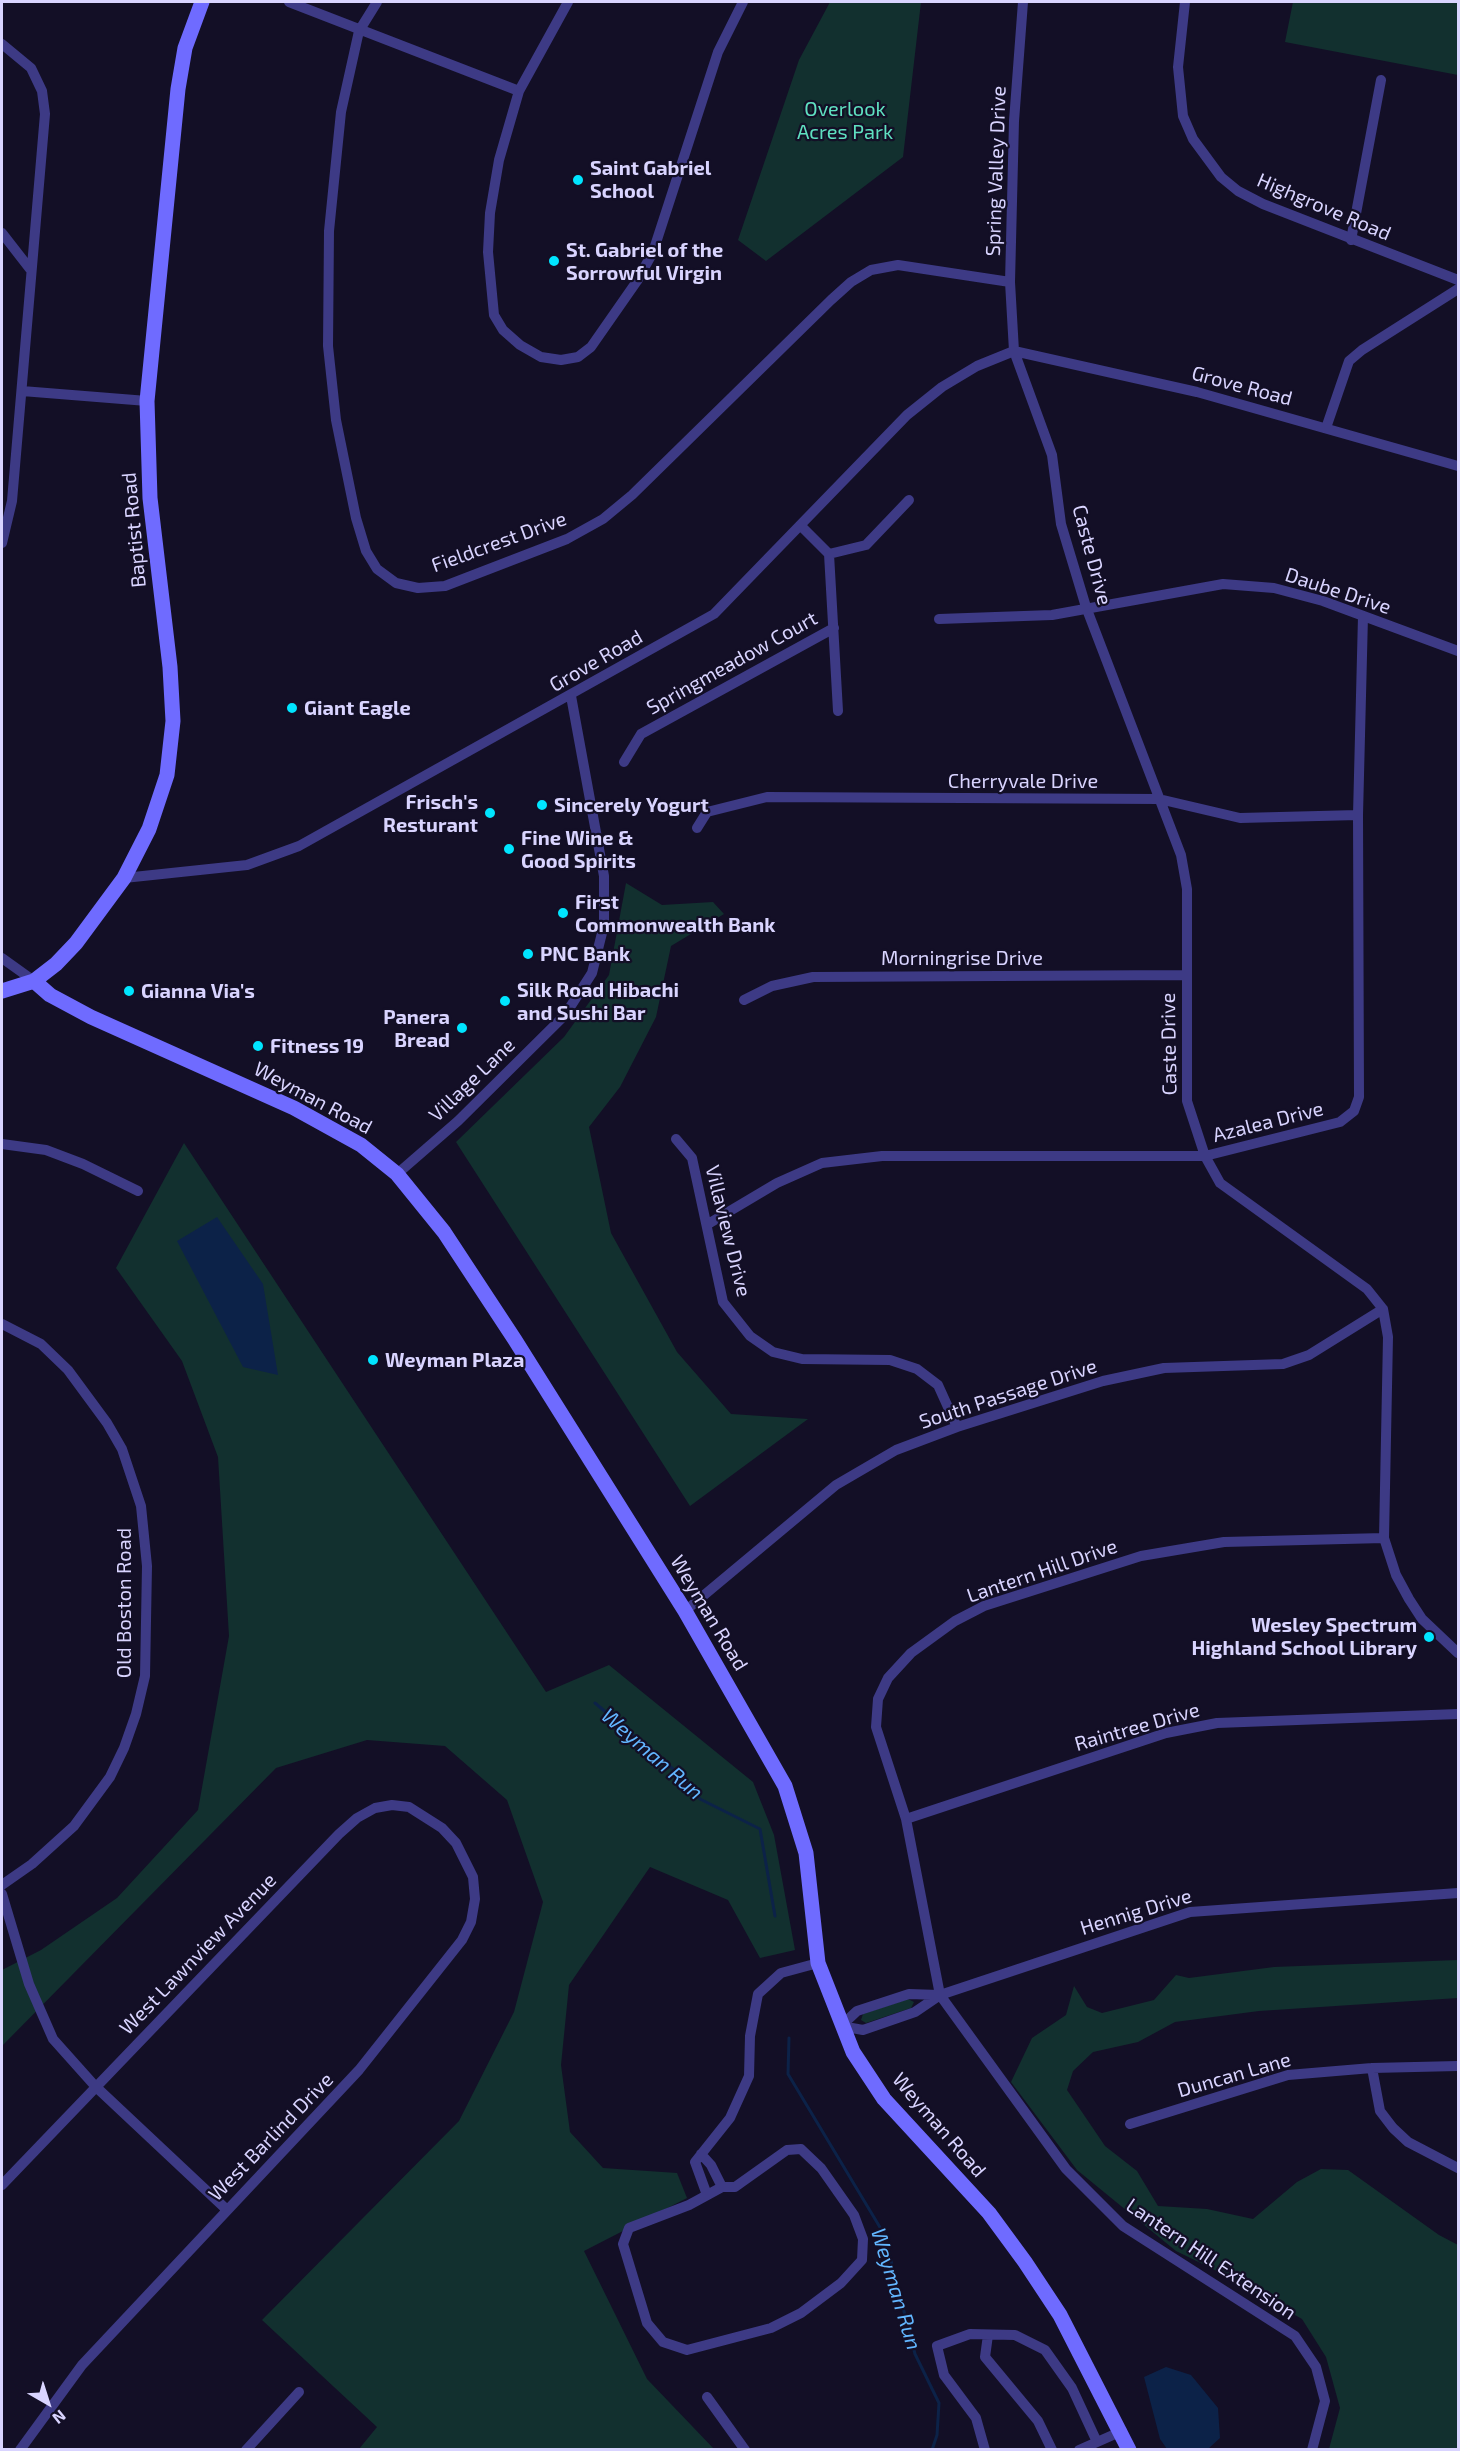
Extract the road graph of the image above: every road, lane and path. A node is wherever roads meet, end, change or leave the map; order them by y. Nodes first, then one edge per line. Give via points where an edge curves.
1 (202, 2) edge
2 (289, 2) edge
3 (377, 2) edge
4 (568, 2) edge
5 (743, 2) edge
6 (1023, 2) edge
7 (1185, 2) edge
8 (359, 31) junction
9 (2, 44) edge
10 (1381, 80) dead end
11 (519, 92) junction
12 (2, 233) edge
13 (1351, 240) junction
14 (30, 268) junction
15 (1458, 280) edge
16 (1010, 282) junction
17 (1458, 289) edge
18 (1013, 346) junction
19 (22, 391) junction
20 (147, 401) junction
21 (1326, 428) junction
22 (1458, 466) edge
23 (909, 500) dead end
24 (802, 527) junction
25 (2, 543) edge
26 (829, 554) junction
27 (1086, 607) junction
28 (1363, 616) junction
29 (939, 619) dead end
30 (834, 628) junction
31 (1458, 651) edge
32 (571, 696) junction
33 (838, 711) dead end
34 (624, 762) dead end
35 (1159, 799) junction
36 (1358, 815) junction
37 (697, 828) dead end
38 (124, 878) junction
39 (2, 958) edge
40 (1185, 975) junction
41 (34, 981) junction
42 (2, 991) edge
43 (744, 1000) dead end
44 (676, 1139) dead end
45 (2, 1144) edge
46 (1205, 1156) junction
47 (397, 1174) junction
48 (138, 1191) dead end
49 (708, 1224) junction
50 (1383, 1309) junction
51 (2, 1324) edge
52 (957, 1427) junction
53 (1384, 1538) junction
54 (685, 1611) junction
55 (1458, 1653) edge
56 (1458, 1714) edge
57 (906, 1819) junction
58 (442, 1828) joint
59 (2, 1884) edge
60 (1458, 1893) edge
61 (2, 1894) edge
62 (818, 1963) junction
63 (940, 1995) junction
64 (842, 2026) junction
65 (1458, 2066) edge
66 (1372, 2068) junction
67 (95, 2086) junction
68 (1008, 2089) joint
69 (1130, 2124) dead end
70 (701, 2154) junction
71 (1458, 2168) edge
72 (2, 2185) edge
73 (722, 2187) junction
74 (707, 2195) junction
75 (226, 2209) junction
76 (988, 2335) junction
77 (298, 2392) dead end
78 (706, 2397) dead end
79 (1122, 2432) junction
80 (1097, 2442) junction
81 (20, 2450) edge
82 (246, 2450) edge
83 (745, 2450) edge
84 (985, 2450) edge
85 (1052, 2450) edge
86 (1079, 2450) edge
87 (1130, 2450) edge
88 (1312, 2450) edge

1 - 20 street, Baptist Road via 185,48 178,89
2 - 8 street
3 - 8 street, Fieldcrest Drive
4 - 11 street
5 - 11 street via 718,52 653,252 591,347 578,357 541,357 503,330 494,315 488,252 490,213 499,160
6 - 16 street, Spring Valley Drive via 1014,121
7 - 13 street, Highgrove Road via 1179,93 1193,139 1207,160 1238,191
8 - 11 street
8 - 16 street, Fieldcrest Drive via 341,112 329,231 328,346 336,420 356,518 366,551 377,569 396,583 418,588 445,586 567,539 603,519 831,300 871,270 898,265
9 - 14 street via 31,68 42,91 45,114
10 - 13 street
12 - 14 street
13 - 15 street, Highgrove Road
14 - 19 street
16 - 18 street, Spring Valley Drive
17 - 21 street via 1349,361
18 - 21 street, Grove Road
18 - 24 street, Grove Road via 942,387 908,415
18 - 27 street, Caste Drive via 1052,455 1060,524
19 - 20 street
19 - 25 street via 12,501
20 - 38 street, Baptist Road via 150,498 170,667 172,739 159,802
21 - 22 street, Grove Road
23 - 26 street via 866,545
24 - 26 street
24 - 32 street, Grove Road via 714,614
26 - 30 street, Springmeadow Court
27 - 28 street, Daube Drive via 1223,584 1274,588
27 - 29 street, Daube Drive via 1025,618
27 - 35 street, Caste Drive
28 - 31 street, Daube Drive
28 - 36 street, Azalea Drive
30 - 33 street
30 - 34 street, Springmeadow Court via 641,734
32 - 38 street, Grove Road via 299,846 247,865
32 - 47 street, Village Lane via 604,876 604,925 591,973 566,1015 458,1121
35 - 36 street, Cherryvale Drive via 1240,818
35 - 37 street, Cherryvale Drive via 767,797 707,812
35 - 40 street, Caste Drive via 1181,855 1187,889
36 - 46 street, Azalea Drive via 1359,1097 1354,1111 1340,1122
38 - 41 street, Baptist Road via 76,943
39 - 41 street
40 - 43 street, Morningrise Drive via 813,976 772,986
40 - 46 street, Caste Drive via 1187,1101
41 - 42 street, Baptist Road
41 - 47 street, Weyman Road via 50,995 91,1017 316,1119 361,1145
44 - 49 street, Villaview Drive via 692,1158
45 - 48 street via 46,1150
46 - 49 street, Azalea Drive via 882,1156 822,1163 777,1183
46 - 50 street, Caste Drive via 1220,1183 1367,1288
47 - 54 street, Weyman Road via 444,1232
49 - 52 street, Villaview Drive via 723,1302 750,1336 773,1352 802,1359 890,1360 917,1369 938,1385
50 - 52 street, South Passage Drive via 1309,1354 1282,1364 1164,1368 1103,1381
50 - 53 street, Caste Drive via 1388,1337
51 - 59 street, Old Boston Road via 41,1344 68,1370 107,1423 122,1449 141,1506 147,1566 144,1676 124,1748 110,1777 74,1826 32,1864
52 - 54 street, South Passage Drive via 896,1450 836,1485
53 - 55 street, Caste Drive via 1408,1599 1422,1619
53 - 57 street, Lantern Hill Drive via 1224,1542 1141,1556 984,1606 955,1621 911,1653 888,1678 878,1699 876,1727
54 - 62 street, Weyman Road via 785,1786 806,1852
56 - 57 street, Raintree Drive via 1217,1724 1166,1733
57 - 63 street, Lantern Hill Drive
58 - 67 street, West Lawnview Avenue via 409,1807 392,1805 375,1808 357,1818
58 - 75 street, West Barlind Drive via 461,1851 473,1877 473,1911 462,1940 359,2070
60 - 63 street, Hennig Drive via 1190,1912
61 - 67 street via 29,1984 53,2039
62 - 64 street, Weyman Road
62 - 70 street via 781,1973 758,1995 750,2036 749,2076 730,2118
63 - 64 street, Hennig Drive via 915,2012 863,2030
63 - 64 street, Hennig Drive via 909,1994 857,2011
63 - 68 street, Lantern Hill Drive
64 - 79 street, Weyman Road via 853,2052 884,2099 989,2213 1025,2262 1060,2315
65 - 66 street, Duncan Lane
66 - 69 street, Duncan Lane via 1288,2075
66 - 71 street via 1380,2111 1393,2128 1408,2142
67 - 72 street, West Lawnview Avenue
67 - 75 street
68 - 88 street, Lantern Hill Extension via 1066,2169 1123,2226 1295,2336 1316,2367 1325,2401
70 - 73 street
70 - 74 street via 695,2162
73 - 74 street
73 - 74 street via 735,2187 787,2150 801,2149 821,2168 854,2215 863,2239 862,2260 841,2283 801,2313 771,2328 687,2349 663,2342 647,2324 623,2244 629,2228
75 - 81 street, West Barlind Drive via 82,2365
76 - 80 street via 1015,2335 1046,2350 1072,2388
76 - 84 street via 970,2334 937,2346 944,2375 976,2418
76 - 85 street via 985,2357 1038,2421
77 - 82 street
78 - 83 street
79 - 80 street
79 - 87 street, Weyman Road
80 - 86 street

